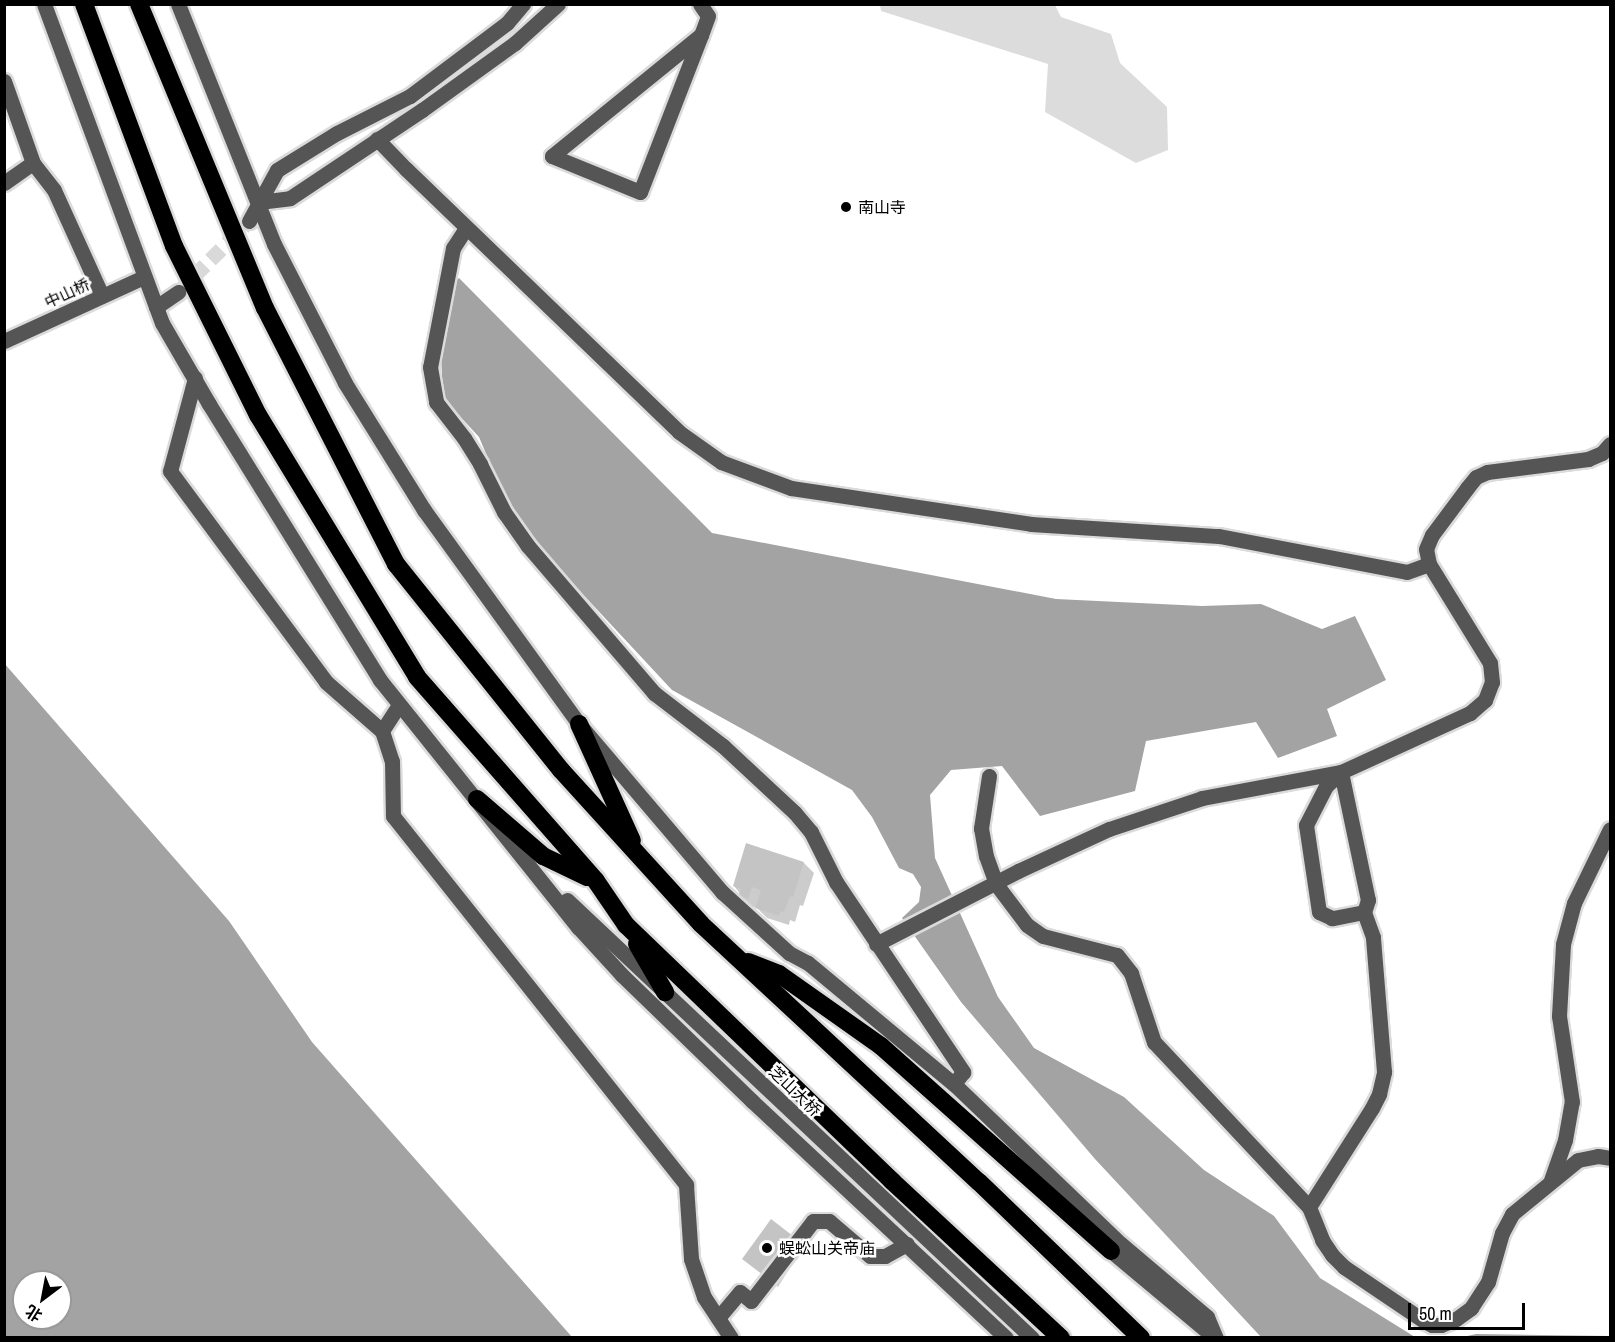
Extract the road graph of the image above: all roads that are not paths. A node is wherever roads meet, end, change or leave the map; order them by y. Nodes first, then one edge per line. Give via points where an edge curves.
1 (44, 4) edge
2 (84, 4) edge
3 (139, 4) edge
4 (178, 4) edge
5 (523, 4) edge
6 (558, 4) edge
7 (700, 4) edge
8 (701, 35) junction
9 (4, 81) edge
10 (377, 139) junction
11 (33, 163) junction
12 (4, 183) edge
13 (259, 202) junction
14 (249, 221) tunnel mouth
15 (466, 228) junction
16 (144, 277) junction
17 (178, 292) tunnel mouth
18 (102, 296) junction
19 (156, 307) junction
20 (4, 341) edge
21 (195, 378) junction
22 (1611, 444) edge
23 (1429, 564) junction
24 (399, 705) junction
25 (579, 724) junction
26 (382, 731) junction
27 (1341, 772) junction
28 (989, 776) dead end
29 (477, 799) junction
30 (1611, 830) edge
31 (640, 859) junction
32 (534, 869) junction
33 (596, 881) junction
34 (996, 884) junction
35 (1364, 912) junction
36 (626, 925) junction
37 (876, 944) junction
38 (738, 958) junction
39 (665, 992) junction
40 (954, 1084) junction
41 (1611, 1158) edge
42 (1551, 1180) junction
43 (1309, 1207) junction
44 (907, 1244) junction
45 (1111, 1251) joint
46 (718, 1318) junction
47 (731, 1338) edge
48 (1006, 1338) edge
49 (1032, 1338) edge
50 (1061, 1338) edge
51 (1140, 1338) edge
52 (1215, 1338) edge

1 - 16 street
2 - 33 highway via 174,246 258,415 417,677
3 - 31 highway via 266,308 396,564 561,770
4 - 13 street
5 - 13 street via 507,23 410,96 337,133 277,170
6 - 10 street via 515,43
7 - 8 street via 708,15
8 - 8 street via 640,192 552,156 561,149
9 - 11 street
10 - 13 street via 290,198
10 - 15 street
11 - 12 street
11 - 18 street via 54,190
13 - 14 street
13 - 25 street via 274,244 345,383 424,510
15 - 23 street via 679,432 721,462 791,488 1031,524 1219,536 1407,572
15 - 37 street via 453,248 430,367 436,402 464,438 504,512 528,546 654,693 723,746 811,832 836,882
16 - 18 street, 中山桥
16 - 19 street
17 - 19 street
18 - 20 street, 中山桥
19 - 21 street
21 - 24 street
21 - 26 street via 170,471 326,682
22 - 23 street via 1588,459 1487,471 1476,477 1432,535 1426,549
23 - 27 street via 1490,663 1492,682 1485,700 1470,713
24 - 26 street
24 - 29 street
25 - 31 highway
25 - 40 street via 722,892 789,953 808,963
26 - 46 street via 392,761 393,816 686,1185 691,1259 704,1297
27 - 34 street via 1202,798 1109,830
27 - 35 street via 1368,900
27 - 35 street via 1326,786 1306,825 1319,912 1332,918
28 - 34 street via 981,828
29 - 32 street
29 - 33 highway via 543,856
30 - 42 street via 1574,903 1563,944 1559,1016 1572,1102 1565,1140
31 - 38 highway
32 - 39 street, 芝山大桥
32 - 44 street via 578,927 622,975
33 - 36 highway
34 - 37 street
34 - 43 street via 1027,925 1043,936 1117,955 1131,973 1154,1042
35 - 43 street via 1373,937 1384,1072 1372,1108
36 - 39 highway
36 - 50 highway
37 - 40 street via 963,1072
38 - 45 highway via 779,974 881,1046
38 - 51 highway via 980,1182
39 - 49 street, 芝山大桥
40 - 52 street via 1121,1244 1207,1317
41 - 42 street via 1578,1160
42 - 43 street via 1512,1214 1502,1233 1488,1282 1471,1308 1441,1325 1424,1321 1344,1267 1322,1240
44 - 46 street via 885,1256 870,1256 829,1221 813,1221 751,1301 740,1292
44 - 48 street
45 - 52 street
46 - 47 street

